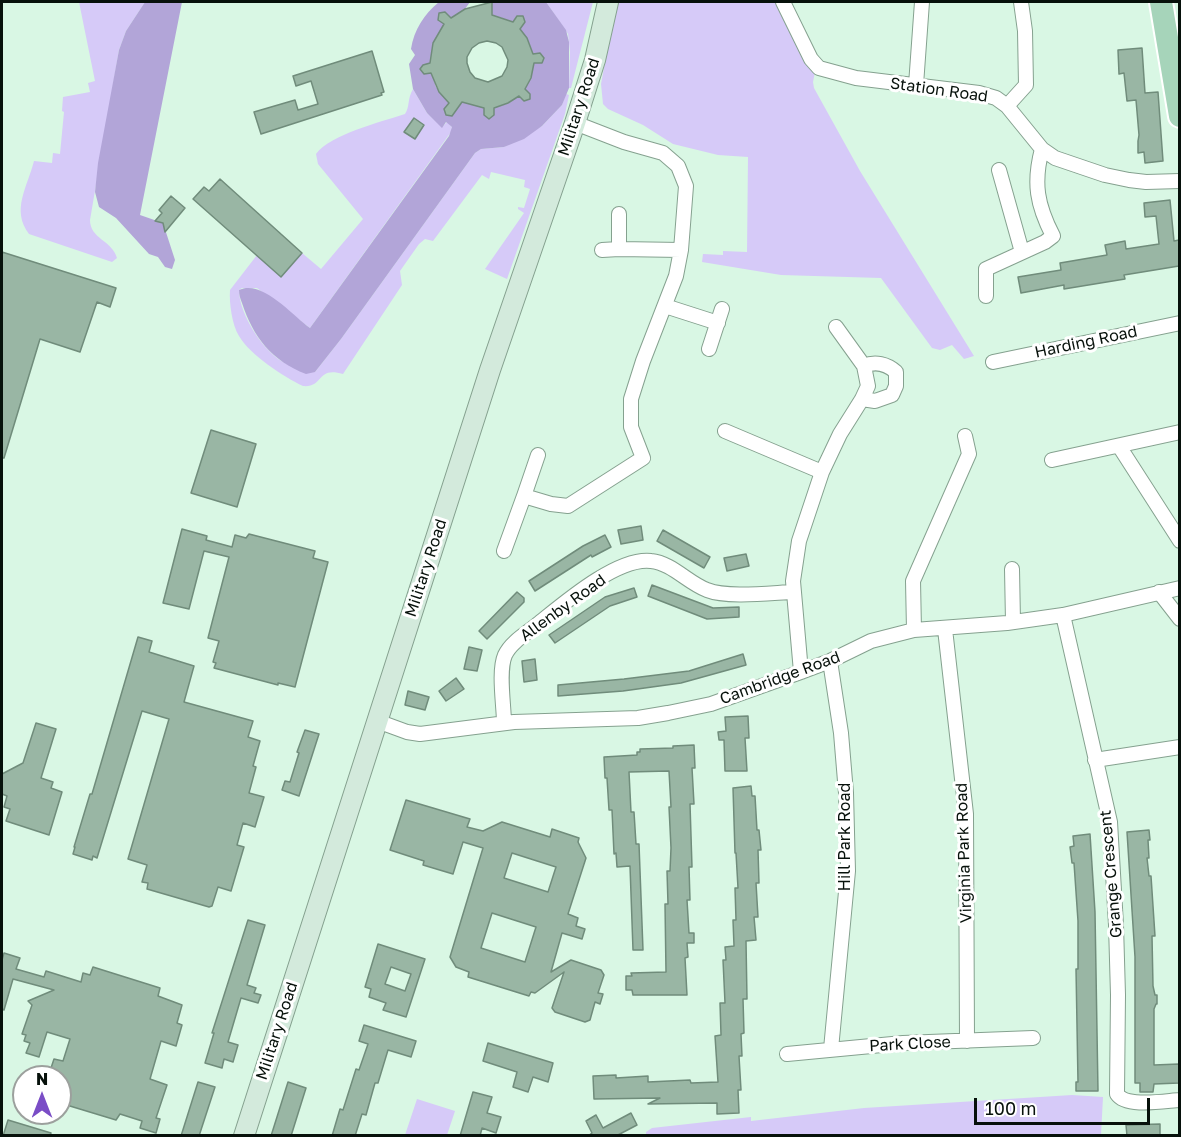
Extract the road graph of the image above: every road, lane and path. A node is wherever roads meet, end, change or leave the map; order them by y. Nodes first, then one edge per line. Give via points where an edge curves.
1 (608, 2) edge
2 (783, 2) edge
3 (921, 2) edge
4 (1021, 2) edge
5 (1161, 2) edge
6 (1175, 59) edge
7 (916, 85) junction
8 (1007, 106) junction
9 (1179, 116) edge
10 (575, 123) junction
11 (1042, 148) junction
12 (999, 170) dead end
13 (1179, 181) edge
14 (619, 214) dead end
15 (619, 249) junction
16 (603, 250) dead end
17 (681, 250) junction
18 (1023, 252) junction
19 (986, 296) dead end
20 (665, 306) junction
21 (723, 309) dead end
22 (718, 323) junction
23 (1179, 323) edge
24 (836, 327) dead end
25 (709, 350) dead end
26 (993, 362) dead end
27 (864, 366) junction
28 (862, 399) junction
29 (725, 431) dead end
30 (1179, 432) edge
31 (965, 436) dead end
32 (1119, 446) junction
33 (538, 455) dead end
34 (1052, 460) dead end
35 (822, 472) junction
36 (524, 496) junction
37 (1179, 541) edge
38 (504, 551) dead end
39 (1012, 569) dead end
40 (1179, 588) edge
41 (793, 592) junction
42 (1159, 592) junction
43 (1063, 615) junction
44 (1179, 619) edge
45 (1013, 622) junction
46 (945, 629) junction
47 (914, 630) junction
48 (830, 661) junction
49 (801, 672) junction
50 (377, 721) junction
51 (504, 723) junction
52 (1179, 747) edge
53 (1095, 760) junction
54 (1033, 1038) dead end
55 (967, 1041) junction
56 (831, 1049) junction
57 (787, 1054) dead end
58 (1179, 1100) edge
59 (244, 1136) edge

1 - 10 street, Military Road
2 - 7 street, Station Road via 819,68 856,78
3 - 7 street
4 - 8 street via 1026,85
5 - 6 main road
6 - 9 main road
7 - 8 street, Station Road via 980,93
8 - 11 street, Station Road
10 - 17 street via 663,153 674,161 686,186
10 - 50 street, Military Road via 490,370
11 - 13 street, Station Road via 1055,158 1105,175 1146,182
11 - 18 street via 1038,192 1042,214 1053,236
12 - 18 street
14 - 15 street
15 - 16 street
15 - 17 street
17 - 20 street
18 - 19 street via 986,269
20 - 22 street
20 - 36 street via 631,399 631,427 646,463 568,506
21 - 22 street
22 - 25 street
23 - 26 street, Harding Road
24 - 27 street
27 - 28 street via 868,381
27 - 28 street via 889,367 896,372 897,380 892,395
28 - 35 street
29 - 35 street
30 - 32 street
31 - 47 street via 975,454 913,581
32 - 34 street
32 - 37 street
33 - 36 street
35 - 41 street via 799,541
36 - 38 street
39 - 45 street
40 - 42 street, Cambridge Road
41 - 49 street
41 - 51 street, Allenby Road via 721,594 660,563 641,561 625,565 572,597 509,649 502,664
42 - 43 street, Cambridge Road
42 - 44 street
43 - 45 street, Cambridge Road
43 - 53 street, Grange Crescent
45 - 46 street, Cambridge Road
46 - 47 street, Cambridge Road
46 - 55 street, Virginia Park Road via 966,814
47 - 48 street, Cambridge Road via 871,641
48 - 49 street, Cambridge Road
48 - 56 street, Hill Park Road via 841,733 848,871
49 - 51 street, Cambridge Road via 711,704 668,713 638,718
50 - 51 street, Cambridge Road via 418,734
50 - 59 street, Military Road
52 - 53 street
53 - 58 street, Grange Crescent via 1111,836 1118,995 1117,1092 1123,1101
54 - 55 street, Park Close
55 - 56 street, Park Close
56 - 57 street, Park Close

